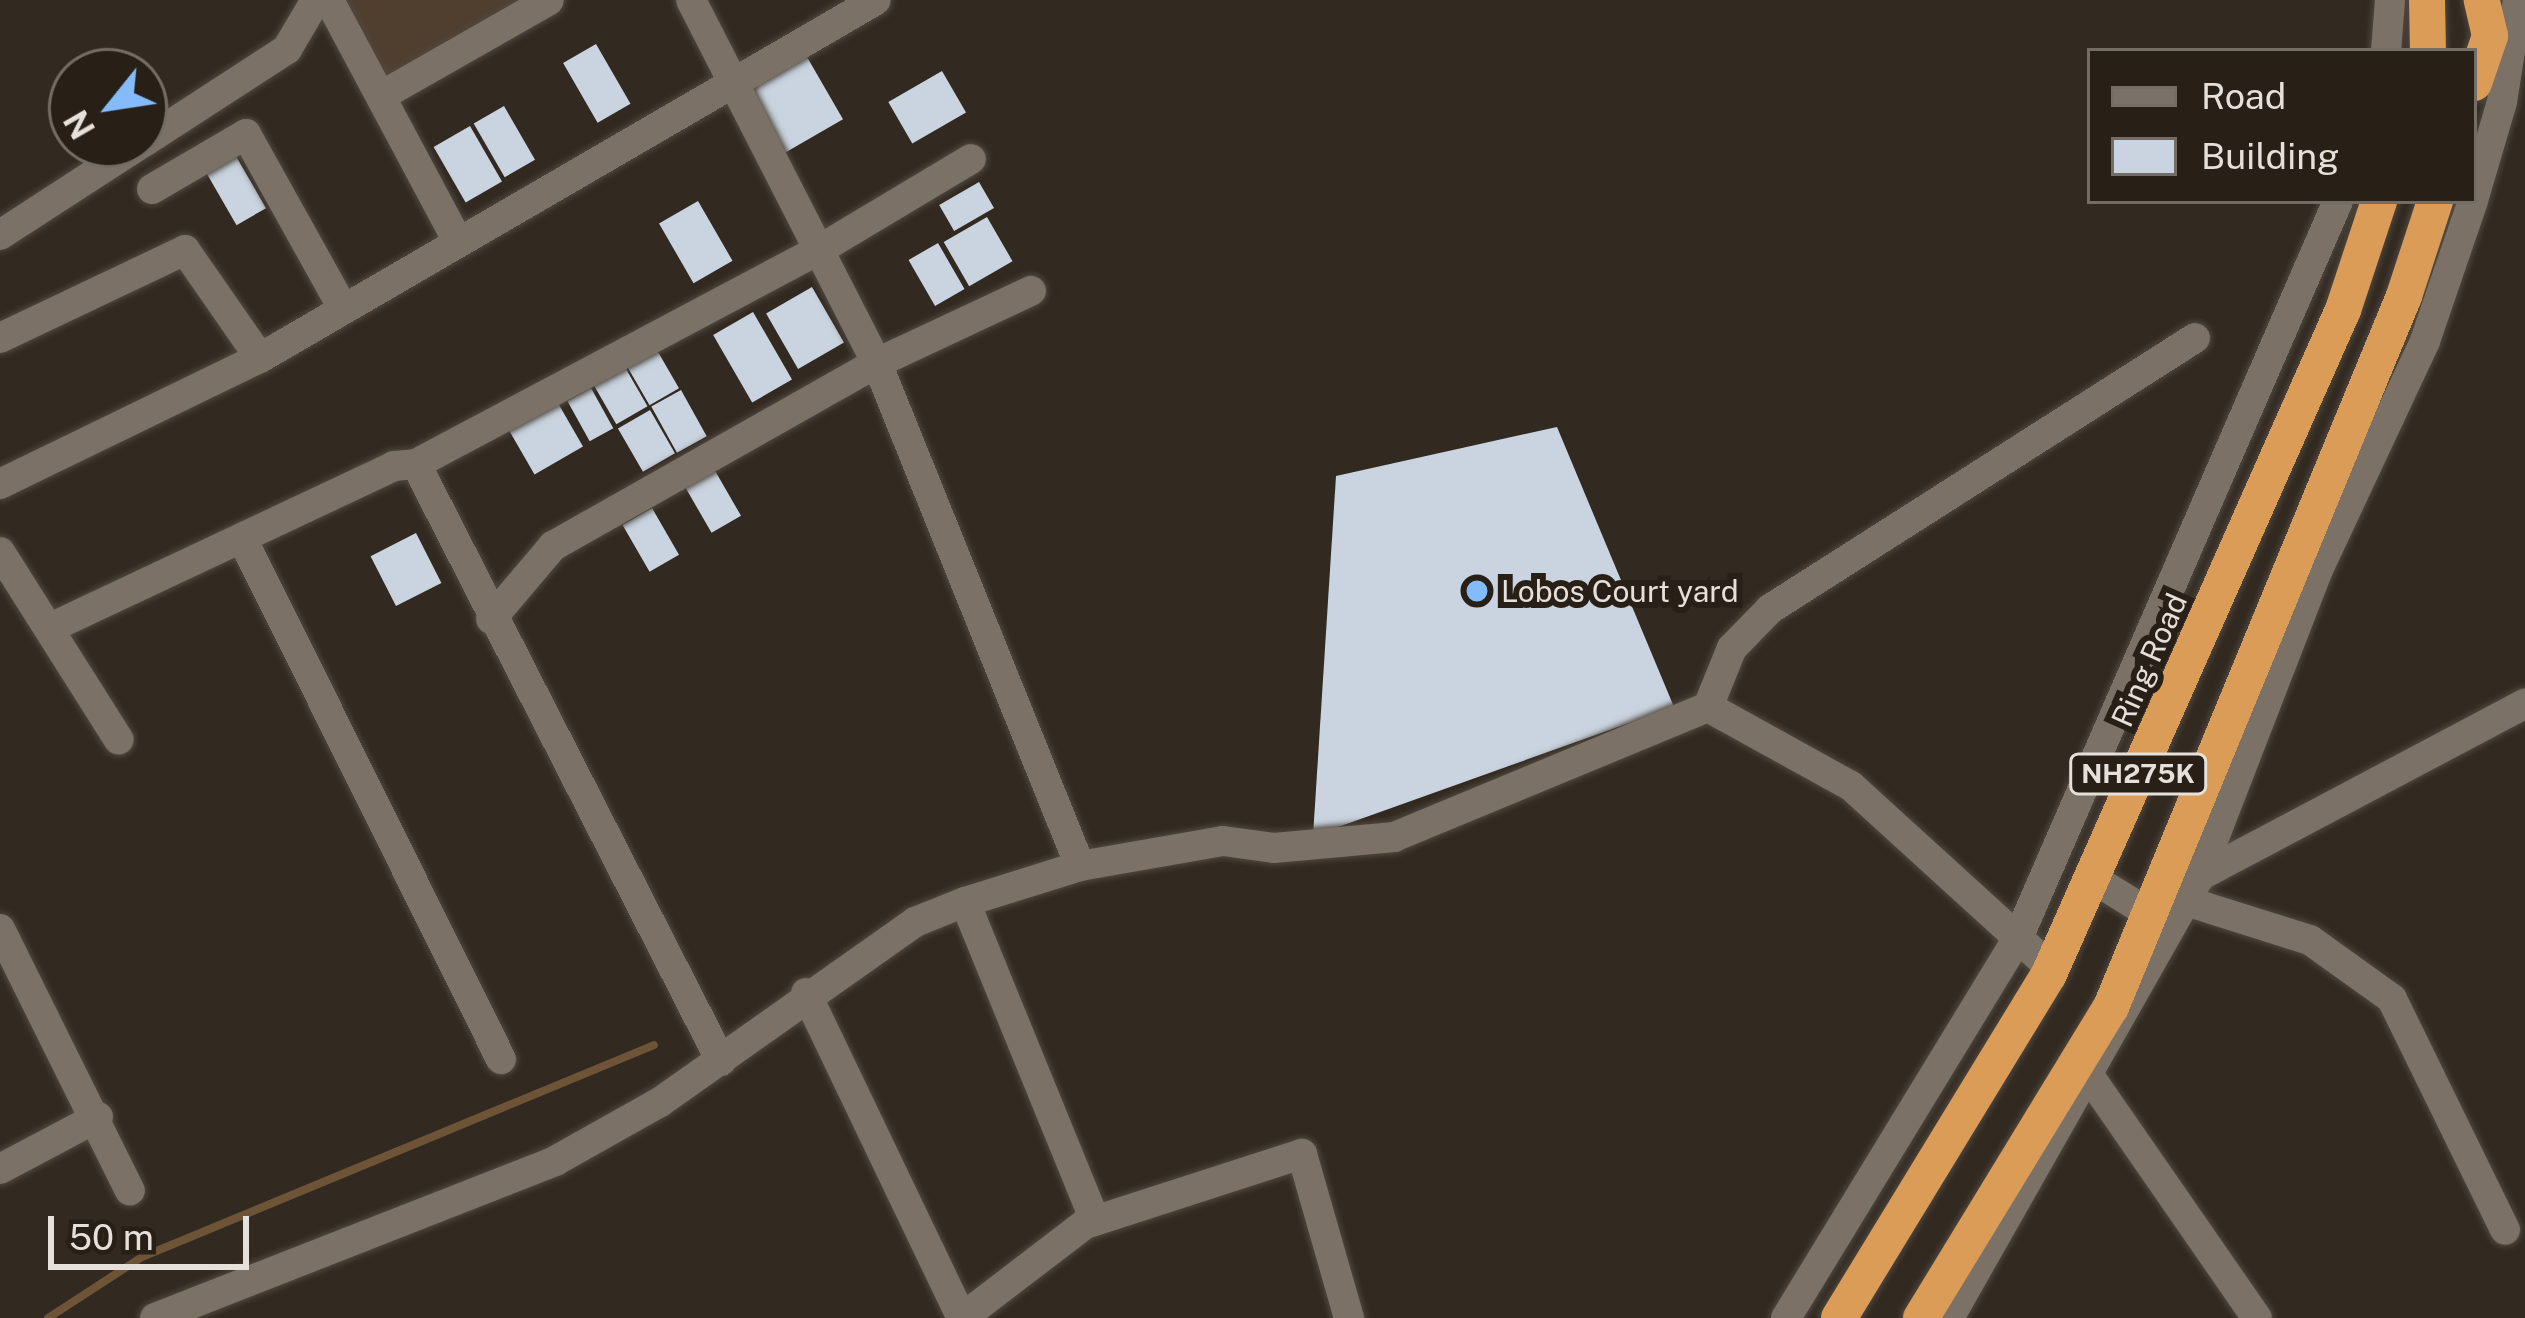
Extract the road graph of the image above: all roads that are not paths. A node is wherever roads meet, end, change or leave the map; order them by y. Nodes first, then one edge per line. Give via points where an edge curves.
1 (316, 0) edge
2 (329, 0) edge
3 (691, 0) edge
4 (876, 0) edge
5 (2390, 0) edge
6 (2427, 0) edge
7 (2482, 0) edge
8 (2518, 0) edge
9 (542, 2) edge
10 (843, 8) edge
11 (2386, 48) edge
12 (2428, 48) edge
13 (2477, 74) edge
14 (735, 86) junction
15 (381, 96) junction
16 (168, 126) edge
17 (971, 159) dead end
18 (103, 168) edge
19 (152, 189) dead end
20 (2477, 189) edge
21 (2337, 204) edge
22 (2378, 204) edge
23 (2435, 204) edge
24 (2471, 204) edge
25 (0, 235) edge
26 (457, 240) junction
27 (819, 250) junction
28 (1031, 291) dead end
29 (2420, 304) junction
30 (343, 308) junction
31 (0, 338) edge
32 (2195, 338) dead end
33 (260, 358) junction
34 (877, 363) junction
35 (416, 464) junction
36 (0, 484) edge
37 (242, 538) junction
38 (0, 552) edge
39 (491, 619) junction
40 (50, 628) junction
41 (2525, 704) edge
42 (1708, 707) junction
43 (119, 740) dead end
44 (1080, 866) junction
45 (2092, 878) junction
46 (2174, 896) junction
47 (965, 902) junction
48 (0, 929) edge
49 (2018, 938) junction
50 (2052, 969) junction
51 (806, 993) junction
52 (501, 1059) dead end
53 (721, 1061) junction
54 (2090, 1077) junction
55 (98, 1117) junction
56 (0, 1169) edge
57 (130, 1191) dead end
58 (1095, 1221) junction
59 (2505, 1230) dead end
60 (154, 1318) edge
61 (962, 1318) edge
62 (1349, 1318) edge
63 (1786, 1318) edge
64 (1839, 1318) edge
65 (1921, 1318) edge
66 (1949, 1318) edge
67 (2257, 1318) edge

1 - 16 street via 287,49
2 - 15 street
3 - 14 street
4 - 10 street
5 - 11 street
6 - 12 highway
7 - 13 highway via 2490,36
8 - 20 street via 2502,102
9 - 15 street
10 - 14 street
14 - 26 street
14 - 27 street
15 - 26 street
17 - 27 street
18 - 25 street
19 - 30 street via 246,134
21 - 49 street
22 - 45 highway, Ring Road / NH275K via 2343,310
23 - 29 highway, NH275K
24 - 29 street
26 - 30 street
27 - 34 street
27 - 35 street
28 - 34 street
29 - 46 highway, NH275K
30 - 33 street
31 - 33 street via 185,250
32 - 42 street via 1770,609 1732,648
33 - 36 street
34 - 39 street via 553,546
34 - 44 street
35 - 37 street via 394,466
35 - 39 street
37 - 40 street
37 - 52 street
38 - 40 street
39 - 53 street
40 - 43 street
41 - 46 street
42 - 44 street via 1394,837 1274,848 1222,841
42 - 49 street via 1851,786
44 - 47 street
45 - 46 street
45 - 50 highway, Ring Road / NH275K
46 - 54 street
46 - 59 street via 2310,940 2392,999
46 - 65 highway, NH275K
47 - 51 street via 915,922
47 - 58 street
48 - 55 street
49 - 50 street
49 - 63 street
50 - 64 highway, Ring Road / NH275K
51 - 53 street
51 - 61 street
53 - 60 street via 555,1161
54 - 66 street
54 - 67 street
55 - 56 street
55 - 57 street
58 - 61 street
58 - 62 street via 1302,1154

